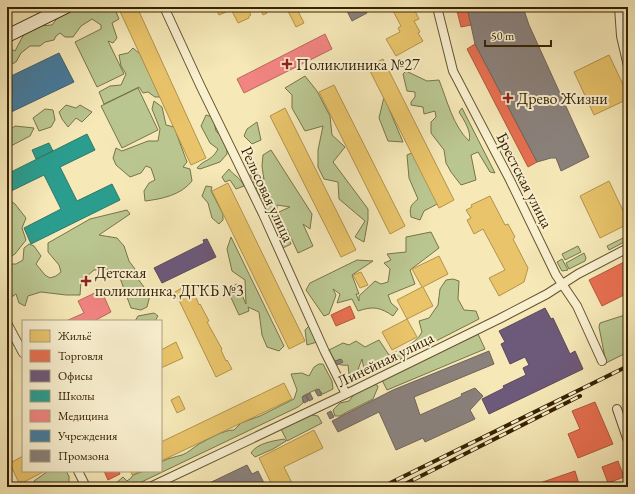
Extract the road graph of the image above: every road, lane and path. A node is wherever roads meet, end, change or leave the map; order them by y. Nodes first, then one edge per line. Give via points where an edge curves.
1 (66, 7) edge
2 (164, 7) edge
3 (437, 7) edge
4 (619, 7) edge
5 (7, 36) edge
6 (628, 66) edge
7 (628, 248) edge
8 (562, 284) junction
9 (7, 324) edge
10 (22, 351) edge
11 (602, 361) dead end
12 (346, 394) junction
13 (617, 409) dead end
14 (628, 441) edge
15 (78, 472) edge
16 (86, 487) edge
17 (150, 487) edge

1 - 5 main road
2 - 12 street, Рельсовая улица
3 - 8 street, Брестская улица via 453,71
4 - 6 street via 621,36
7 - 8 street, Линейная улица
8 - 11 street, Брестская улица via 577,306
8 - 12 street, Линейная улица via 499,319
9 - 10 street
12 - 17 street, Линейная улица
13 - 14 street
15 - 16 street

